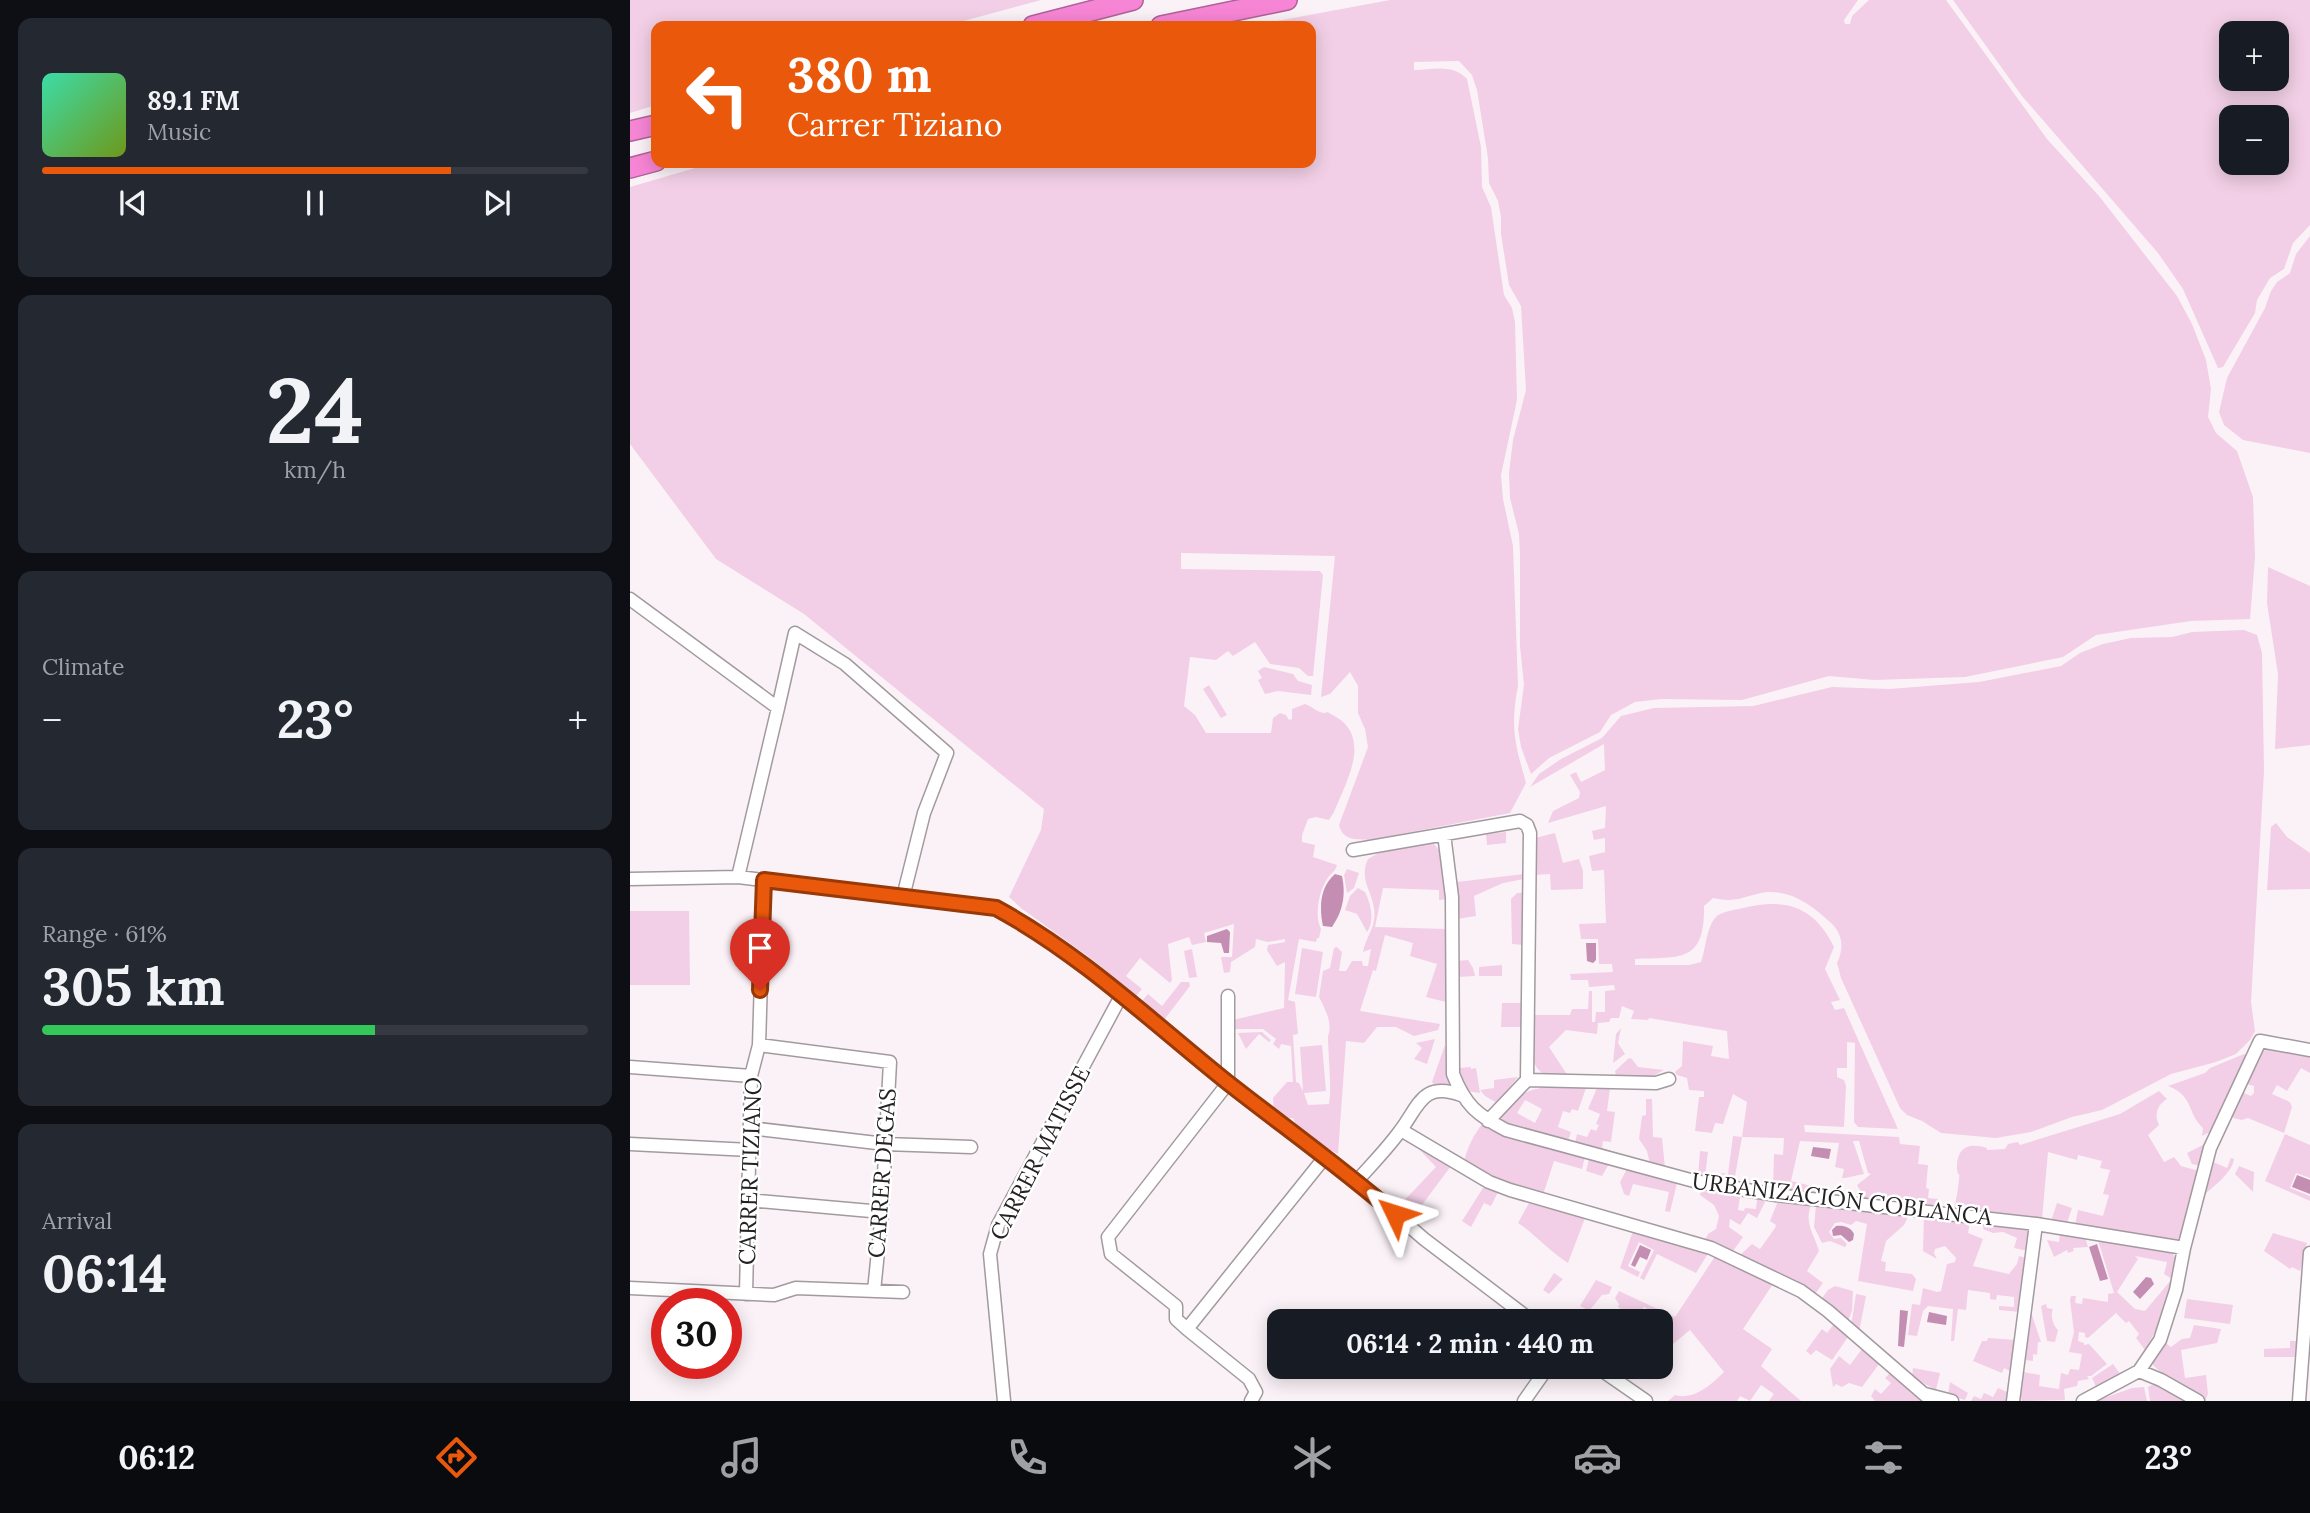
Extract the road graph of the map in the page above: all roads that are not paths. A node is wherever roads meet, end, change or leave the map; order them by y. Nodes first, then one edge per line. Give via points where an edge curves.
1 (1133, 0) edge
2 (1287, 0) edge
3 (1052, 21) edge
4 (1185, 21) edge
5 (651, 126) edge
6 (630, 131) edge
7 (651, 162) edge
8 (630, 168) edge
9 (630, 599) edge
10 (778, 708) junction
11 (1444, 834) junction
12 (1353, 850) dead end
13 (737, 877) junction
14 (630, 879) edge
15 (764, 880) junction
16 (903, 897) junction
17 (1121, 996) junction
18 (1228, 996) dead end
19 (758, 1045) junction
20 (2310, 1050) edge
21 (630, 1068) edge
22 (751, 1076) junction
23 (1669, 1079) dead end
24 (1527, 1080) junction
25 (1228, 1083) junction
26 (1461, 1095) junction
27 (1488, 1121) junction
28 (750, 1128) junction
29 (1401, 1130) junction
30 (630, 1144) edge
31 (885, 1144) junction
32 (971, 1147) dead end
33 (750, 1150) junction
34 (1325, 1157) junction
35 (1357, 1181) junction
36 (748, 1200) junction
37 (882, 1212) junction
38 (2036, 1224) junction
39 (2184, 1248) junction
40 (2310, 1253) edge
41 (630, 1288) edge
42 (874, 1291) junction
43 (903, 1292) dead end
44 (746, 1294) junction
45 (1516, 1309) edge
46 (1187, 1329) junction
47 (2139, 1371) junction
48 (1540, 1379) edge
49 (1614, 1379) edge
50 (1928, 1397) edge
51 (1004, 1401) edge
52 (1251, 1401) edge
53 (1524, 1401) edge
54 (1646, 1401) edge
55 (1952, 1401) edge
56 (2013, 1401) edge
57 (2083, 1401) edge
58 (2198, 1401) edge
59 (2299, 1401) edge

1 - 3 highway
2 - 4 highway
5 - 6 highway
7 - 8 highway
9 - 10 street
10 - 13 street
10 - 16 street via 795,633 845,664 947,753 924,813
11 - 12 street
11 - 24 street via 1520,821 1530,833
11 - 26 street via 1452,897 1453,1074
13 - 14 street
13 - 15 street
15 - 16 street
15 - 19 street, CARRER TIZIANO
16 - 17 street via 996,908 1026,924
17 - 25 street
17 - 51 street, CARRER MATISSE via 998,1225 990,1254
18 - 25 street
19 - 22 street, CARRER TIZIANO
19 - 31 street, CARRER DEGAS via 890,1062
20 - 39 street via 2260,1041 2210,1148
21 - 22 street
22 - 28 street, CARRER TIZIANO
23 - 24 street via 1656,1083
24 - 27 street
25 - 34 street
25 - 46 street via 1108,1237 1111,1254 1176,1306 1176,1320
26 - 27 street, URBANIZACIÓN COBLANCA
26 - 29 street via 1436,1090 1421,1098
27 - 38 street, URBANIZACIÓN COBLANCA via 1506,1130 1694,1181 1776,1195
28 - 31 street
28 - 33 street, CARRER TIZIANO
29 - 35 street
29 - 50 street via 1489,1182 1711,1248 1801,1291
30 - 33 street
31 - 32 street
31 - 37 street, CARRER DEGAS
33 - 36 street, CARRER TIZIANO
34 - 35 street
34 - 46 street
35 - 45 street
36 - 37 street
36 - 44 street, CARRER TIZIANO
37 - 42 street, CARRER DEGAS
38 - 39 street, URBANIZACIÓN COBLANCA
38 - 56 street
39 - 47 street via 2160,1340
40 - 59 street
41 - 44 street
42 - 43 street
42 - 44 street via 796,1288 774,1295
46 - 52 street via 1249,1379 1256,1392
47 - 57 street
47 - 58 street
48 - 53 street
49 - 54 street
50 - 55 street

